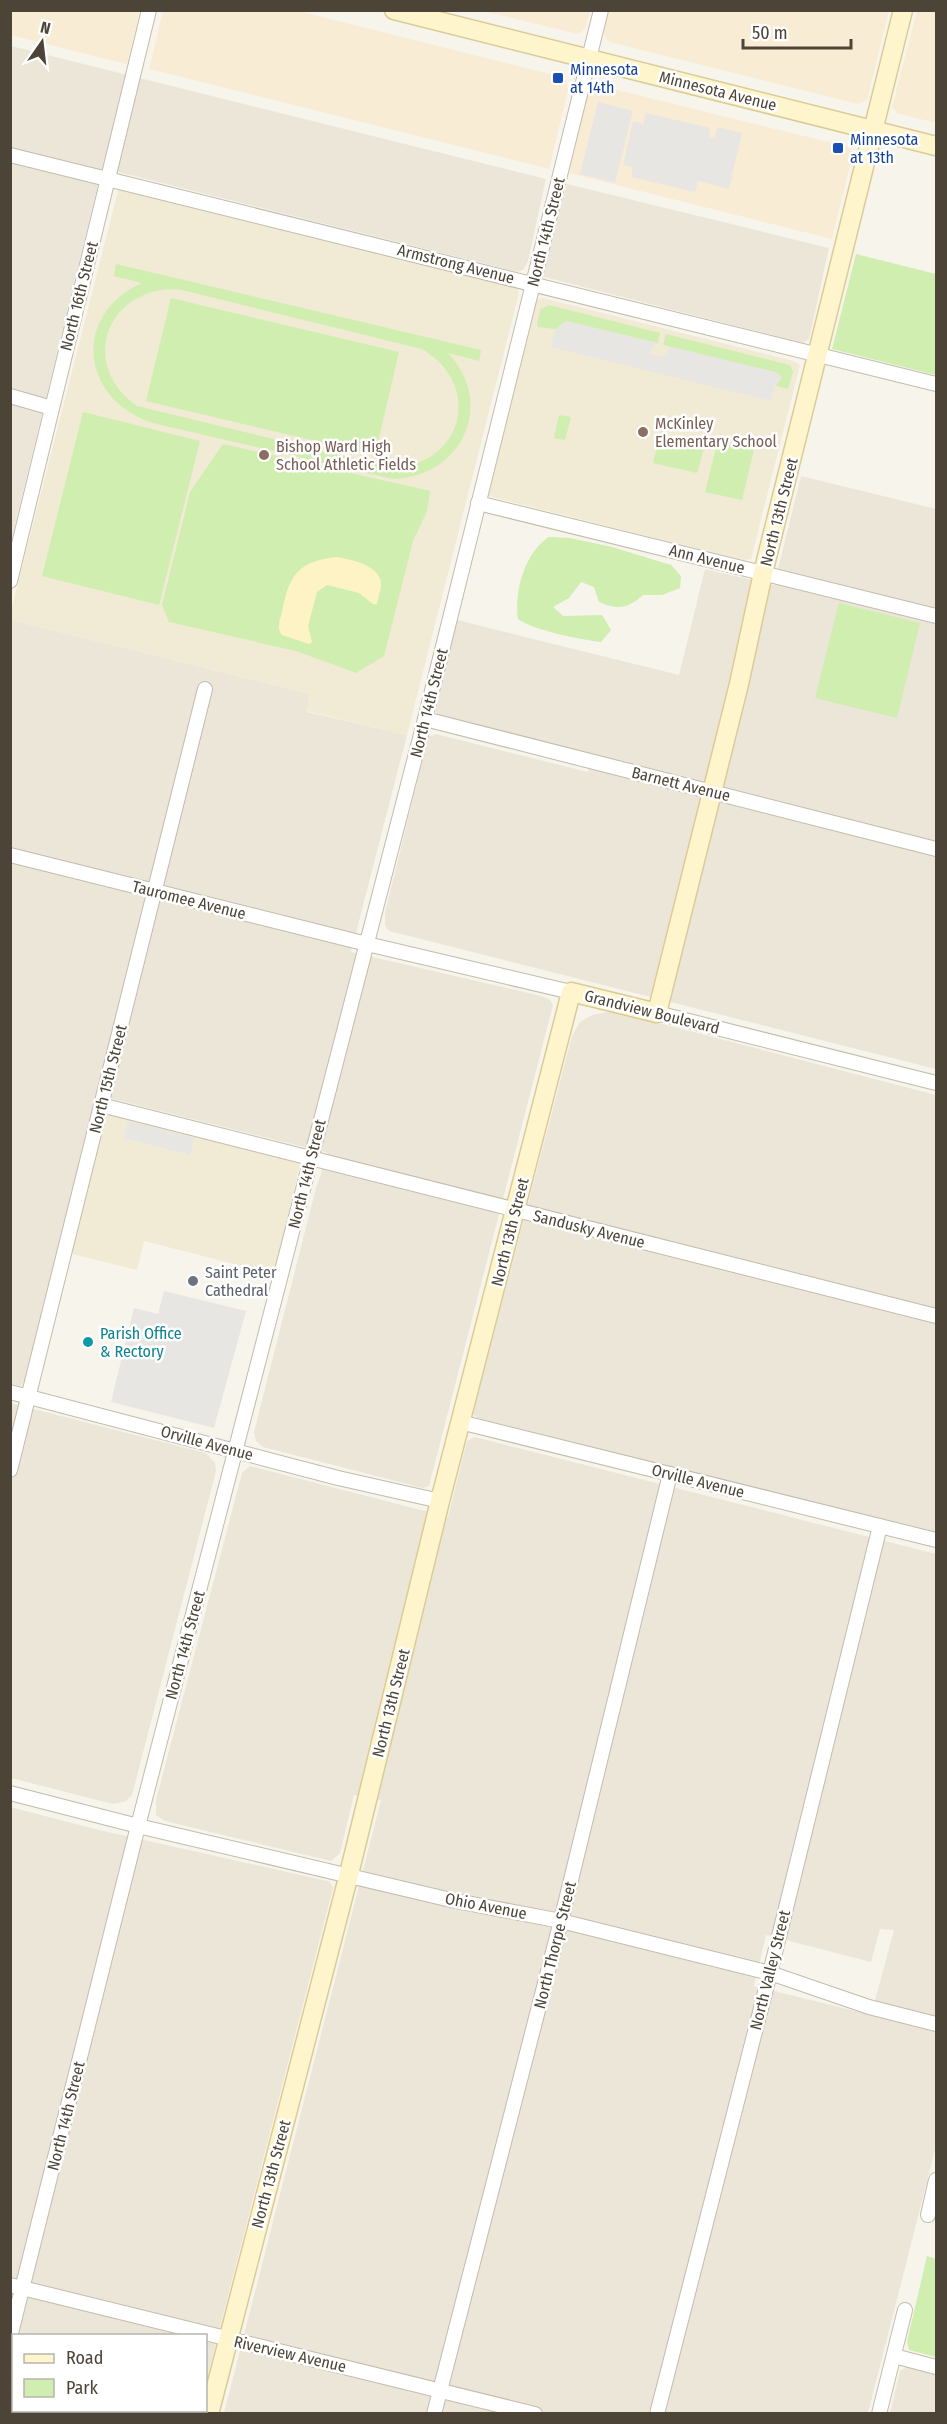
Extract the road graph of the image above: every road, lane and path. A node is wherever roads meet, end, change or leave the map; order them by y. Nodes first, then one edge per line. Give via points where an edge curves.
1 (149, 10) edge
2 (394, 10) edge
3 (601, 10) edge
4 (903, 10) edge
5 (589, 59) junction
6 (873, 130) junction
7 (936, 146) edge
8 (10, 154) edge
9 (107, 178) junction
10 (533, 284) junction
11 (818, 355) junction
12 (936, 384) edge
13 (10, 396) edge
14 (52, 408) junction
15 (478, 503) junction
16 (763, 573) junction
17 (10, 581) edge
18 (936, 616) edge
19 (206, 689) dead end
20 (425, 719) junction
21 (712, 793) junction
22 (936, 849) edge
23 (10, 855) edge
24 (156, 892) junction
25 (367, 944) junction
26 (572, 992) junction
27 (657, 1013) junction
28 (936, 1083) edge
29 (101, 1105) junction
30 (311, 1158) junction
31 (515, 1210) junction
32 (936, 1316) edge
33 (10, 1392) edge
34 (29, 1397) junction
35 (460, 1422) junction
36 (236, 1451) junction
37 (10, 1470) edge
38 (670, 1474) junction
39 (440, 1501) junction
40 (880, 1526) junction
41 (936, 1540) edge
42 (10, 1793) edge
43 (138, 1826) junction
44 (350, 1874) junction
45 (561, 1921) junction
46 (770, 1973) junction
47 (936, 2024) edge
48 (936, 2180) edge
49 (928, 2215) dead end
50 (17, 2287) edge
51 (905, 2310) dead end
52 (10, 2337) edge
53 (228, 2339) junction
54 (894, 2356) junction
55 (936, 2367) edge
56 (440, 2390) junction
57 (209, 2414) edge
58 (434, 2414) edge
59 (535, 2414) edge
60 (657, 2414) edge
61 (879, 2414) edge

1 - 9 street, North 16th Street
2 - 5 street, Minnesota Avenue
3 - 5 street, North 14th Street
4 - 6 street, North 13th Street
5 - 6 street, Minnesota Avenue
5 - 10 street, North 14th Street
6 - 7 street, Minnesota Avenue
6 - 11 street, North 13th Street
8 - 9 street, Armstrong Avenue
9 - 10 street, Armstrong Avenue
9 - 14 street, North 16th Street
10 - 11 street, Armstrong Avenue
10 - 15 street, North 14th Street
11 - 12 street, Armstrong Avenue
11 - 16 street, North 13th Street
13 - 14 street
14 - 17 street, North 16th Street
15 - 16 street, Ann Avenue
15 - 20 street, North 14th Street
16 - 18 street, Ann Avenue
16 - 21 street, North 13th Street
19 - 24 street, North 15th Street
20 - 21 street, Barnett Avenue
20 - 25 street, North 14th Street
21 - 22 street, Barnett Avenue
21 - 27 street, North 13th Street
23 - 24 street, Tauromee Avenue
24 - 25 street, Tauromee Avenue
24 - 29 street, North 15th Street
25 - 26 street, Grandview Boulevard
25 - 30 street, North 14th Street
26 - 27 street, Grandview Boulevard
26 - 31 street, North 13th Street
27 - 28 street, Grandview Boulevard
29 - 30 street, Sandusky Avenue
29 - 34 street, North 15th Street
30 - 31 street, Sandusky Avenue
30 - 36 street, North 14th Street
31 - 32 street, Sandusky Avenue
31 - 35 street, North 13th Street
33 - 34 street, Orville Avenue
34 - 36 street, Orville Avenue
34 - 37 street, North 15th Street
35 - 38 street, Orville Avenue
35 - 39 street, North 13th Street
36 - 39 street, Orville Avenue
36 - 43 street, North 14th Street
38 - 40 street, Orville Avenue
38 - 45 street, North Thorpe Street
39 - 44 street, North 13th Street
40 - 41 street, Orville Avenue
40 - 46 street, North Valley Street
42 - 43 street
43 - 44 street, Ohio Avenue
43 - 50 street, North 14th Street
44 - 45 street, Ohio Avenue via 451,1900
44 - 53 street, North 13th Street
45 - 46 street, Ohio Avenue
45 - 56 street, North Thorpe Street
46 - 47 street, Ohio Avenue via 869,2007
46 - 60 street, North Valley Street
48 - 49 street
50 - 52 street, North 14th Street
50 - 53 street, Riverview Avenue
51 - 54 street
53 - 56 street, Riverview Avenue
53 - 57 street, North 13th Street
54 - 55 street
54 - 61 street
56 - 58 street, North Thorpe Street
56 - 59 street, Riverview Avenue

